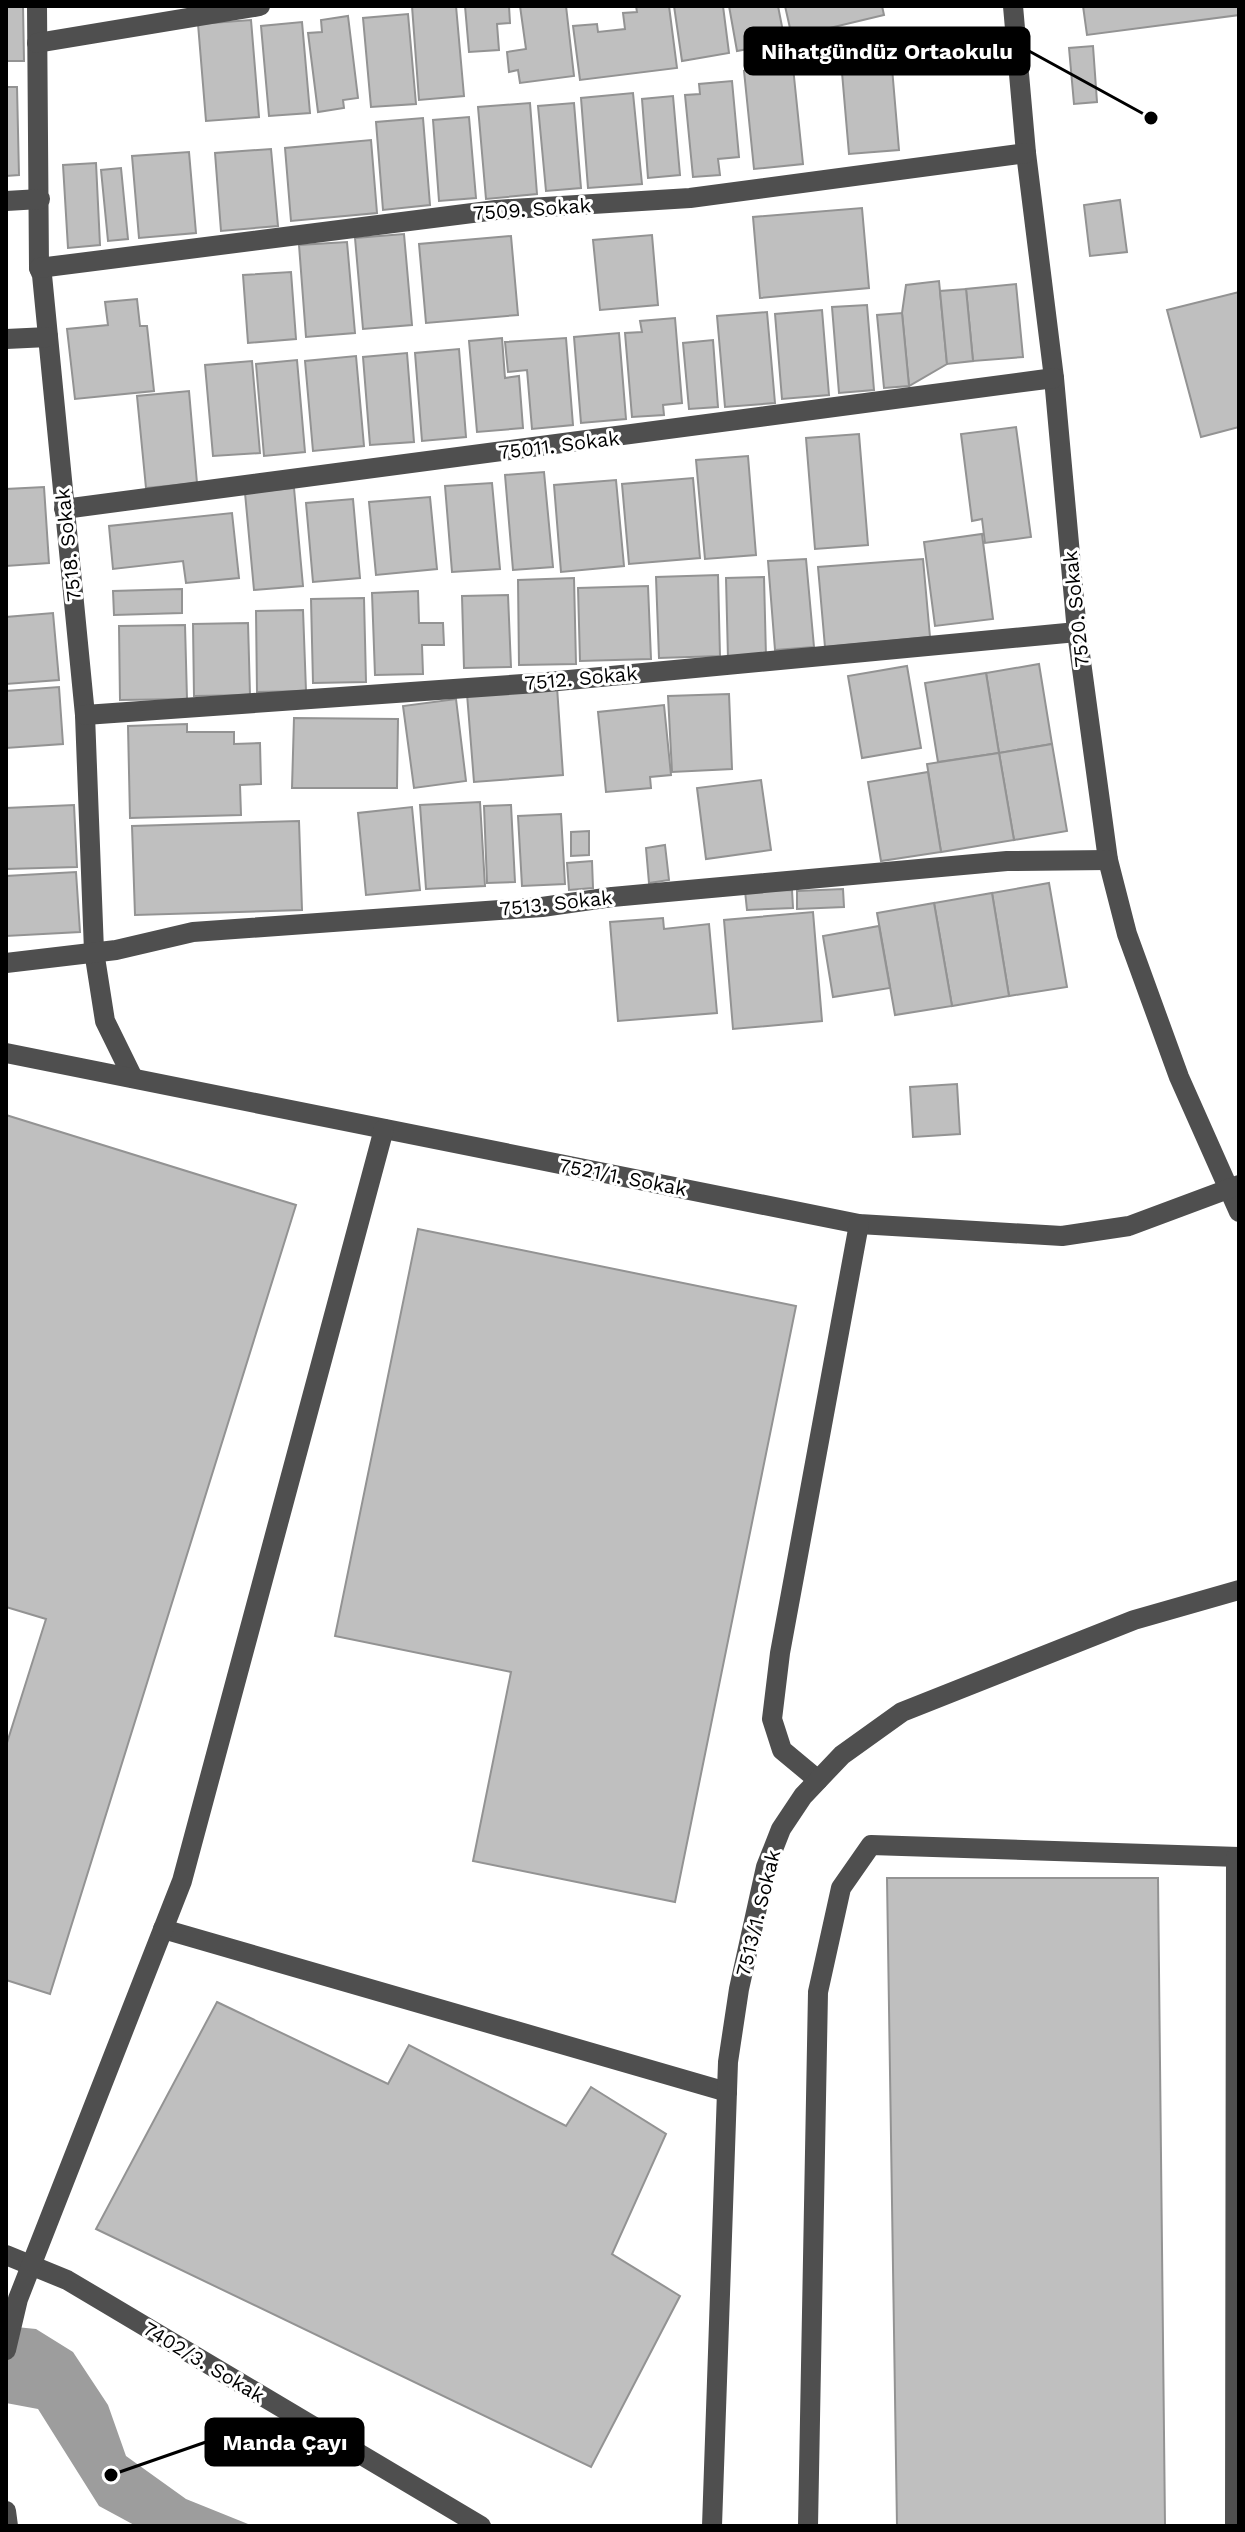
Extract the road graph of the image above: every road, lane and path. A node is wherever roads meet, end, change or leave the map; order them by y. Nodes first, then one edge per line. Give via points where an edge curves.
1 (37, 6) edge
2 (260, 6) edge
3 (1013, 6) edge
4 (37, 43) junction
5 (1026, 153) junction
6 (40, 199) junction
7 (6, 201) edge
8 (39, 268) junction
9 (48, 337) junction
10 (6, 339) edge
11 (1054, 378) junction
12 (64, 509) junction
13 (1077, 632) junction
14 (85, 715) junction
15 (1108, 860) junction
16 (94, 951) junction
17 (6, 963) edge
18 (6, 1053) edge
19 (133, 1078) junction
20 (384, 1129) junction
21 (1234, 1188) edge
22 (1239, 1212) edge
23 (859, 1224) junction
24 (1239, 1590) edge
25 (818, 1780) junction
26 (1238, 1857) edge
27 (163, 1929) junction
28 (727, 2092) junction
29 (6, 2255) edge
30 (32, 2266) junction
31 (6, 2350) edge
32 (6, 2511) edge
33 (8, 2526) edge
34 (481, 2526) edge
35 (712, 2526) edge
36 (808, 2526) edge
37 (1235, 2526) edge

1 - 4 street, 7518. Sokak
2 - 4 street
3 - 5 street, 7520. Sokak
4 - 6 street, 7518. Sokak
5 - 8 street, 7509. Sokak via 690,198 496,210
5 - 11 street, 7520. Sokak
6 - 7 street
6 - 8 street, 7518. Sokak
8 - 9 street, 7518. Sokak
9 - 10 street
9 - 12 street, 7518. Sokak
11 - 12 street, 75011. Sokak
11 - 13 street, 7520. Sokak
12 - 14 street, 7518. Sokak
13 - 14 street, 7512. Sokak via 537,683
13 - 15 street, 7520. Sokak
14 - 16 street, 7518. Sokak
15 - 16 street, 7513. Sokak via 1007,861 542,907 193,932
15 - 21 street, 7520. Sokak via 1127,934 1179,1077
16 - 17 street, 7513. Sokak
16 - 19 street, 7518. Sokak via 105,1021
18 - 19 street, 7521/1. Sokak
19 - 20 street, 7521/1. Sokak
20 - 23 street, 7521/1. Sokak
20 - 27 street via 182,1881
21 - 22 street
21 - 23 street, 7521/1. Sokak via 1129,1226 1062,1236
23 - 25 street via 772,1719 782,1750
24 - 25 street, 7513/1. Sokak via 1134,1620 902,1712 842,1755
25 - 28 street, 7513/1. Sokak via 781,1829 766,1867 739,1989
26 - 36 street via 871,1845 841,1888 818,1992
26 - 37 street
27 - 28 street
27 - 30 street
28 - 35 street, 7513/1. Sokak
29 - 30 street, 7402/3. Sokak
30 - 31 street
30 - 34 street, 7402/3. Sokak via 67,2280
32 - 33 street

